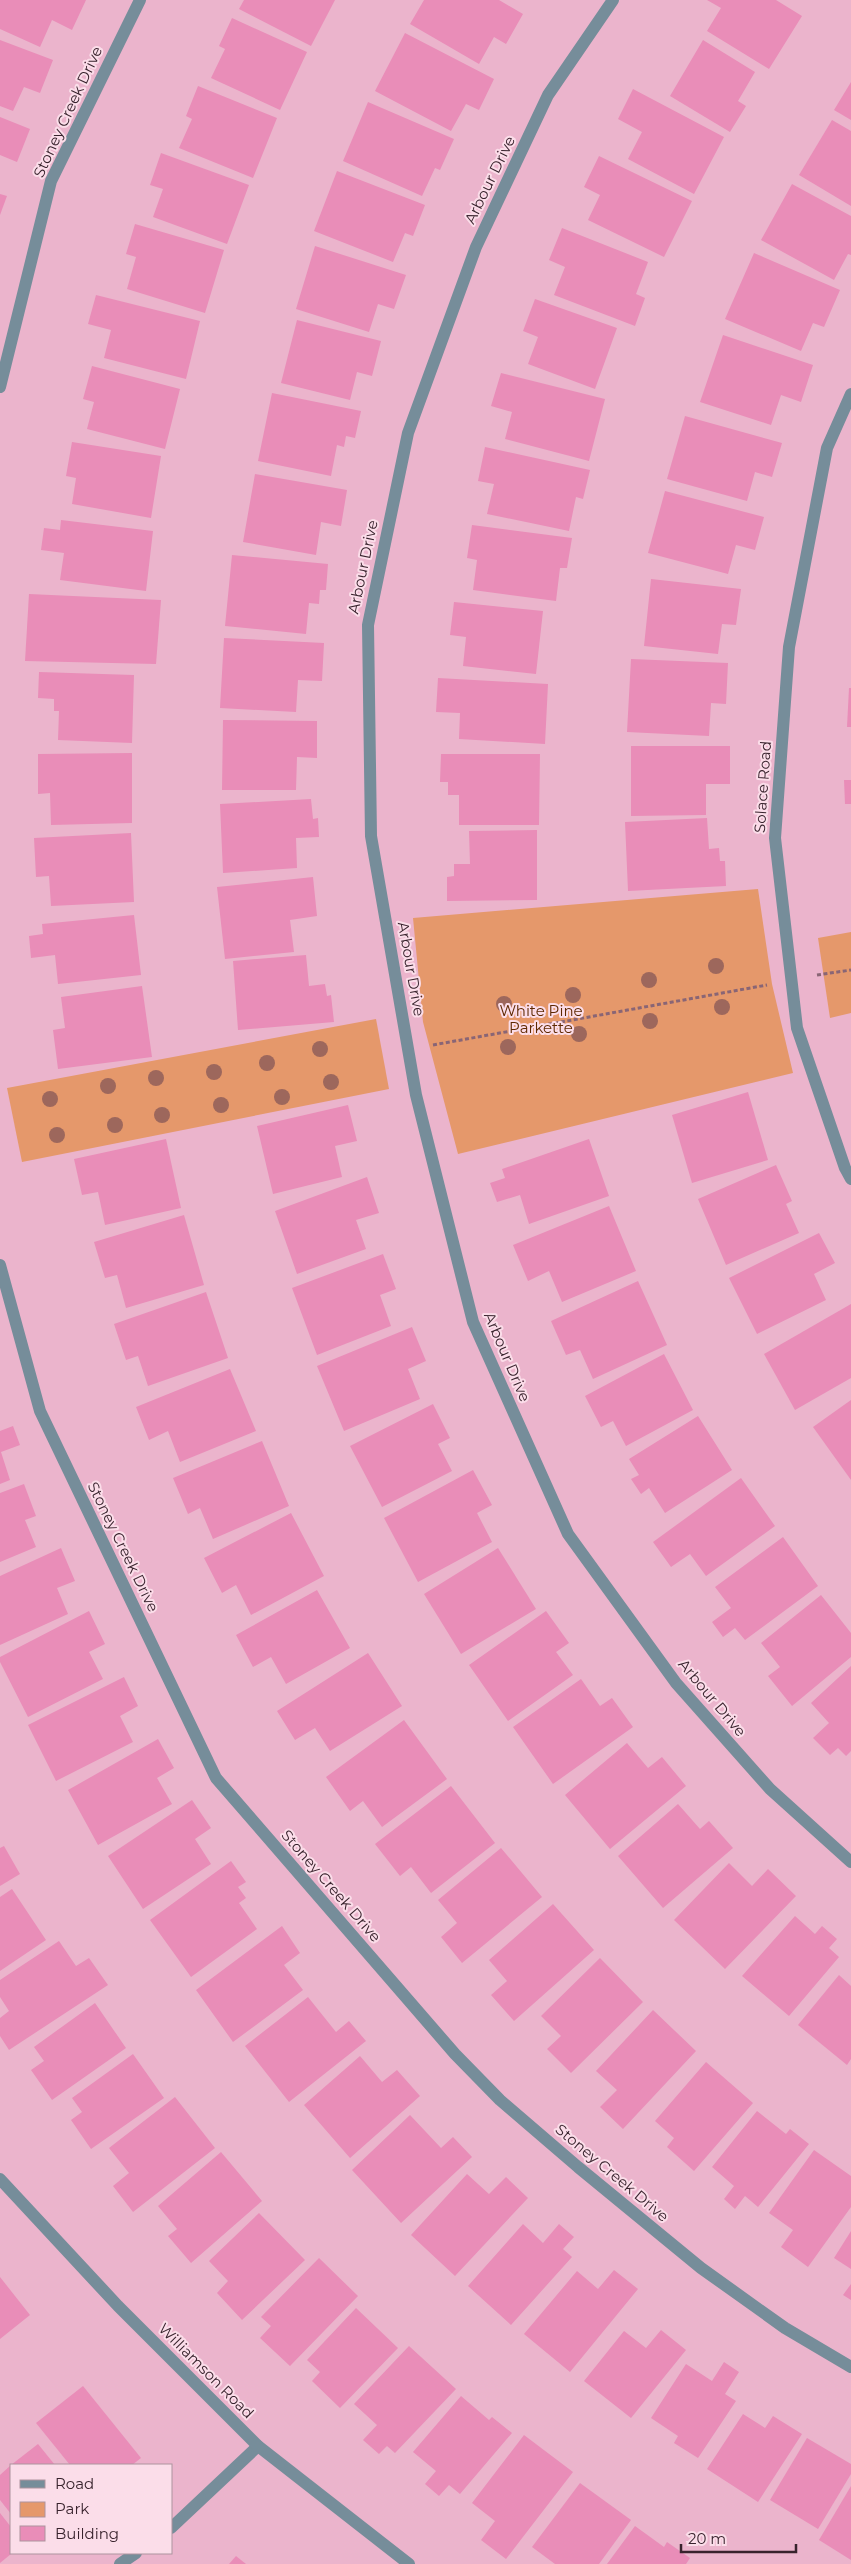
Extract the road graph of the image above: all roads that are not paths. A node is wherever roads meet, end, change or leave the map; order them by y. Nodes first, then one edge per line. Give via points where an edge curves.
1 (140, 0) edge
2 (613, 0) edge
3 (0, 387) edge
4 (851, 394) edge
5 (851, 1179) edge
6 (0, 1265) edge
7 (851, 1862) edge
8 (0, 2178) edge
9 (851, 2367) edge
10 (258, 2446) junction
11 (172, 2527) edge
12 (135, 2554) edge
13 (120, 2564) edge
14 (410, 2564) edge

1 - 3 street, Stoney Creek Drive via 51,181
2 - 7 street, Arbour Drive via 548,96 476,247 408,433 368,625 371,836 416,1095 473,1322 568,1534 676,1683 770,1789
4 - 5 street, Solace Road via 826,448 788,647 775,838 796,1028 844,1168
6 - 9 street, Stoney Creek Drive via 40,1410 216,1778 455,2054 500,2100 701,2268 784,2328
8 - 10 street, Williamson Road via 118,2306
10 - 11 street
10 - 14 street, Williamson Road
12 - 13 street

